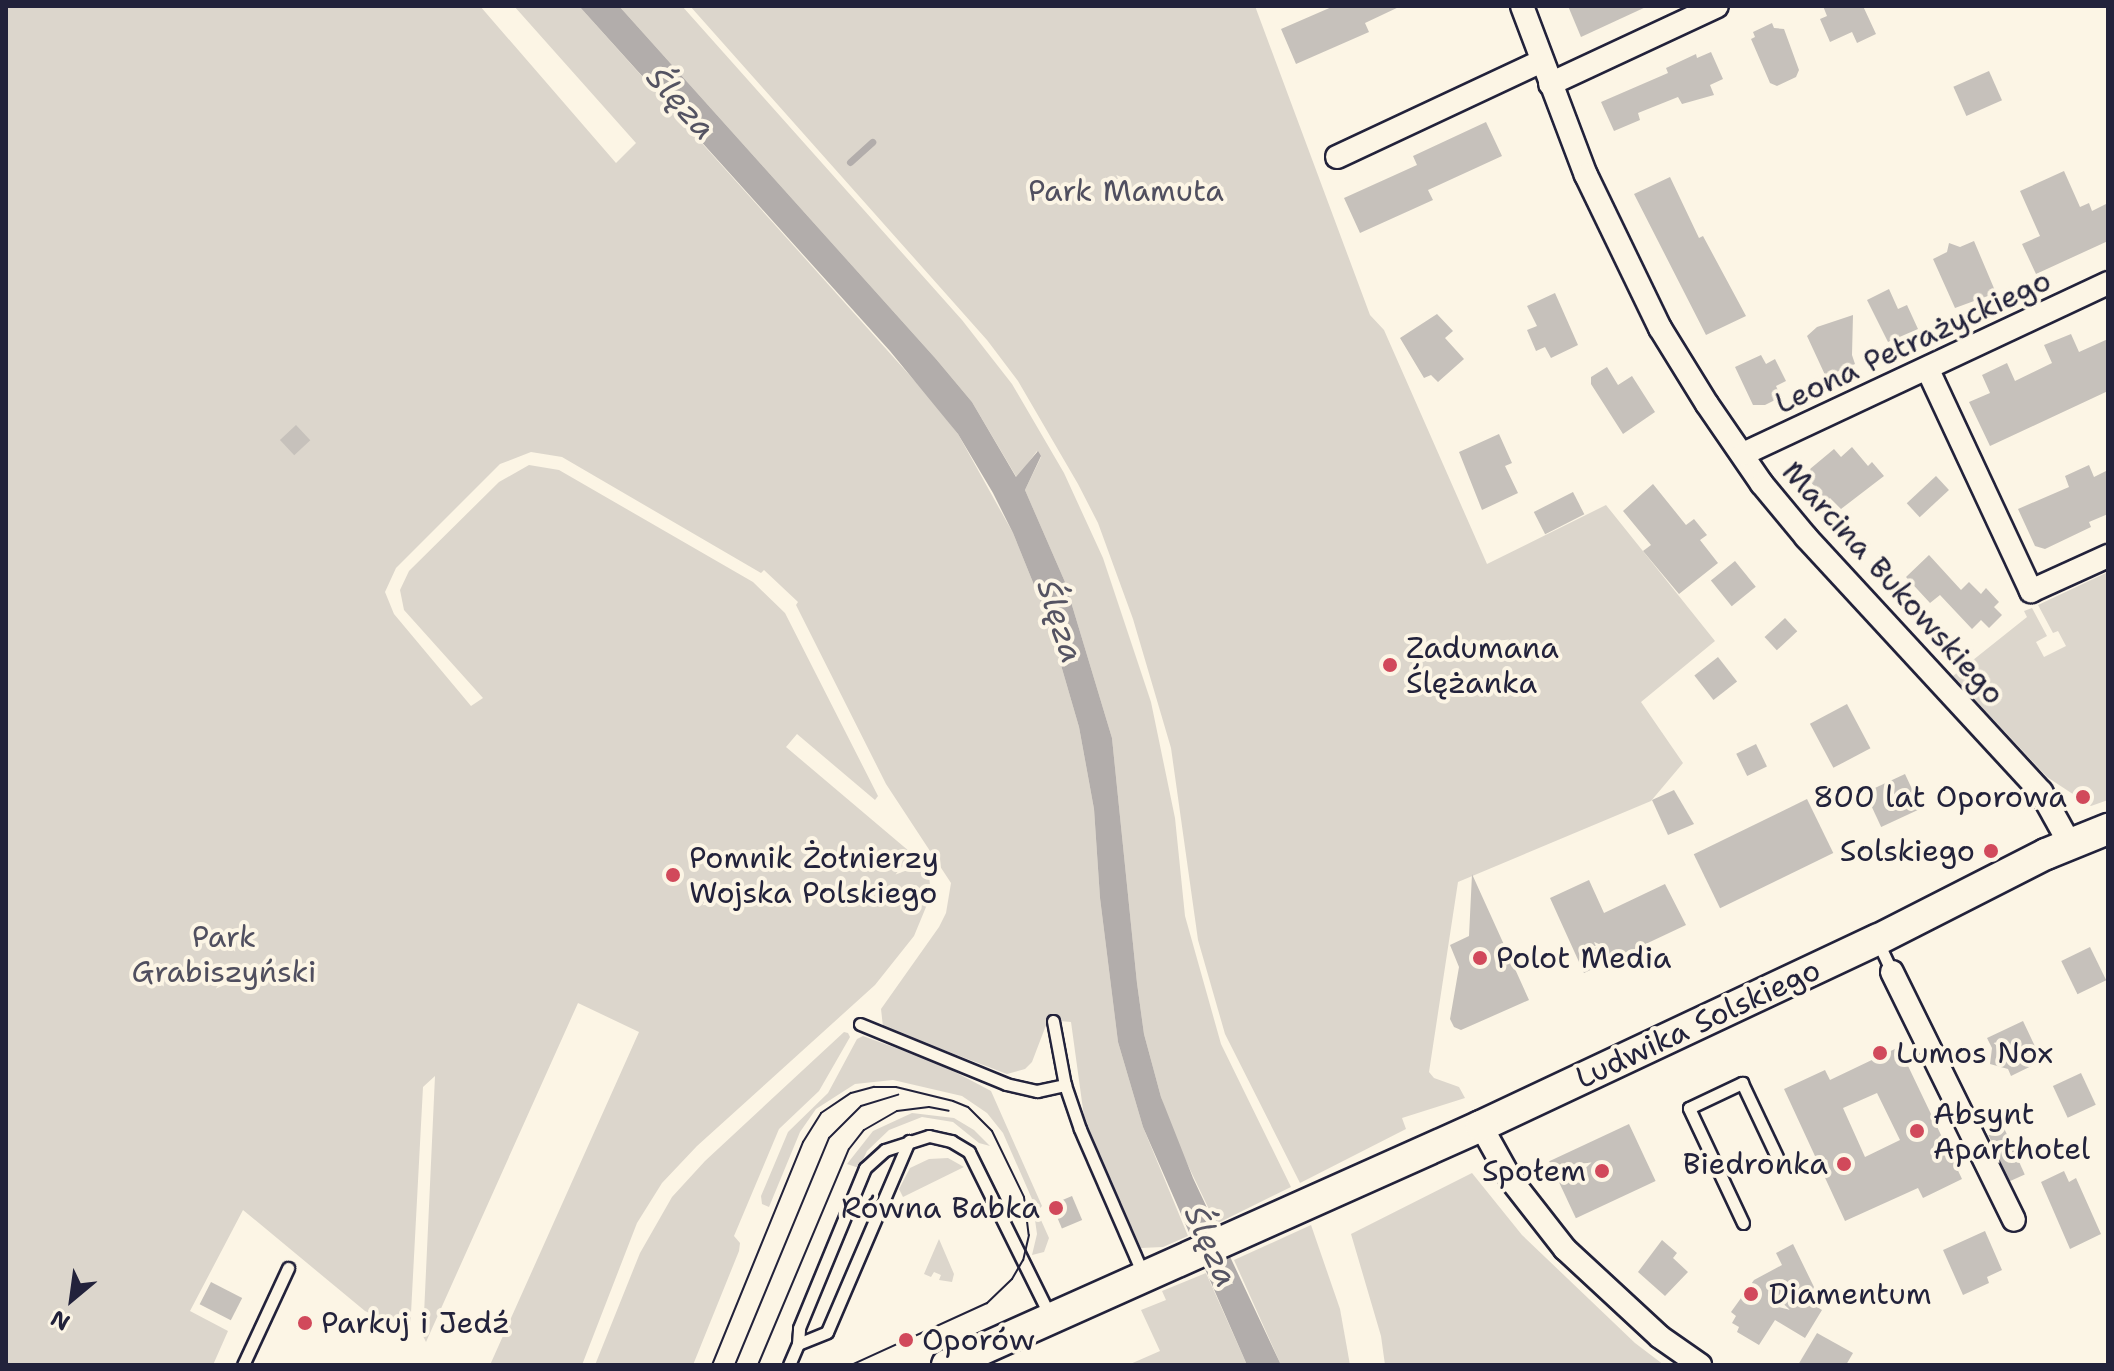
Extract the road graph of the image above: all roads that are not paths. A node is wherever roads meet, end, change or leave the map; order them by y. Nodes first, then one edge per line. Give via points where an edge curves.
1 (1522, 6) edge
2 (1717, 6) edge
3 (1542, 61) junction
4 (1550, 84) junction
5 (1337, 157) dead end
6 (2108, 283) edge
7 (1928, 370) junction
8 (1743, 454) junction
9 (2108, 556) edge
10 (2108, 829) edge
11 (2070, 844) junction
12 (1877, 940) junction
13 (1892, 972) joint
14 (1053, 1021) dead end
15 (860, 1024) dead end
16 (1065, 1085) junction
17 (1481, 1126) junction
18 (909, 1141) junction
19 (1777, 1157) dead end
20 (2014, 1220) dead end
21 (1743, 1223) dead end
22 (288, 1268) dead end
23 (1145, 1279) junction
24 (1051, 1319) junction
25 (798, 1344) junction
26 (243, 1365) edge
27 (789, 1365) edge
28 (947, 1365) edge
29 (1700, 1365) edge

1 - 3 street, Marcina Bukowskiego
2 - 4 street
3 - 4 street, Marcina Bukowskiego
3 - 5 street
4 - 8 street, Marcina Bukowskiego via 1586,175 1660,328
6 - 7 street, Leona Petrażyckiego
7 - 8 street, Leona Petrażyckiego
7 - 9 street via 2031,591
8 - 11 street, Marcina Bukowskiego via 1762,484 1847,583 2041,792
10 - 11 main road, Ludwika Solskiego
11 - 12 main road, Ludwika Solskiego
12 - 13 lane
12 - 17 main road, Ludwika Solskiego
13 - 20 street
14 - 16 lane
15 - 16 lane via 1006,1084 1037,1091
16 - 23 lane
17 - 23 main road, Ludwika Solskiego
17 - 29 street via 1511,1180 1565,1249 1660,1337
18 - 24 lane via 929,1136 969,1152
18 - 25 lane via 827,1332
18 - 25 lane via 885,1150 865,1168 799,1328
19 - 21 lane via 1742,1083 1689,1108
22 - 26 lane
23 - 24 main road, Ludwika Solskiego
24 - 28 main road, Ludwika Solskiego
25 - 27 lane

